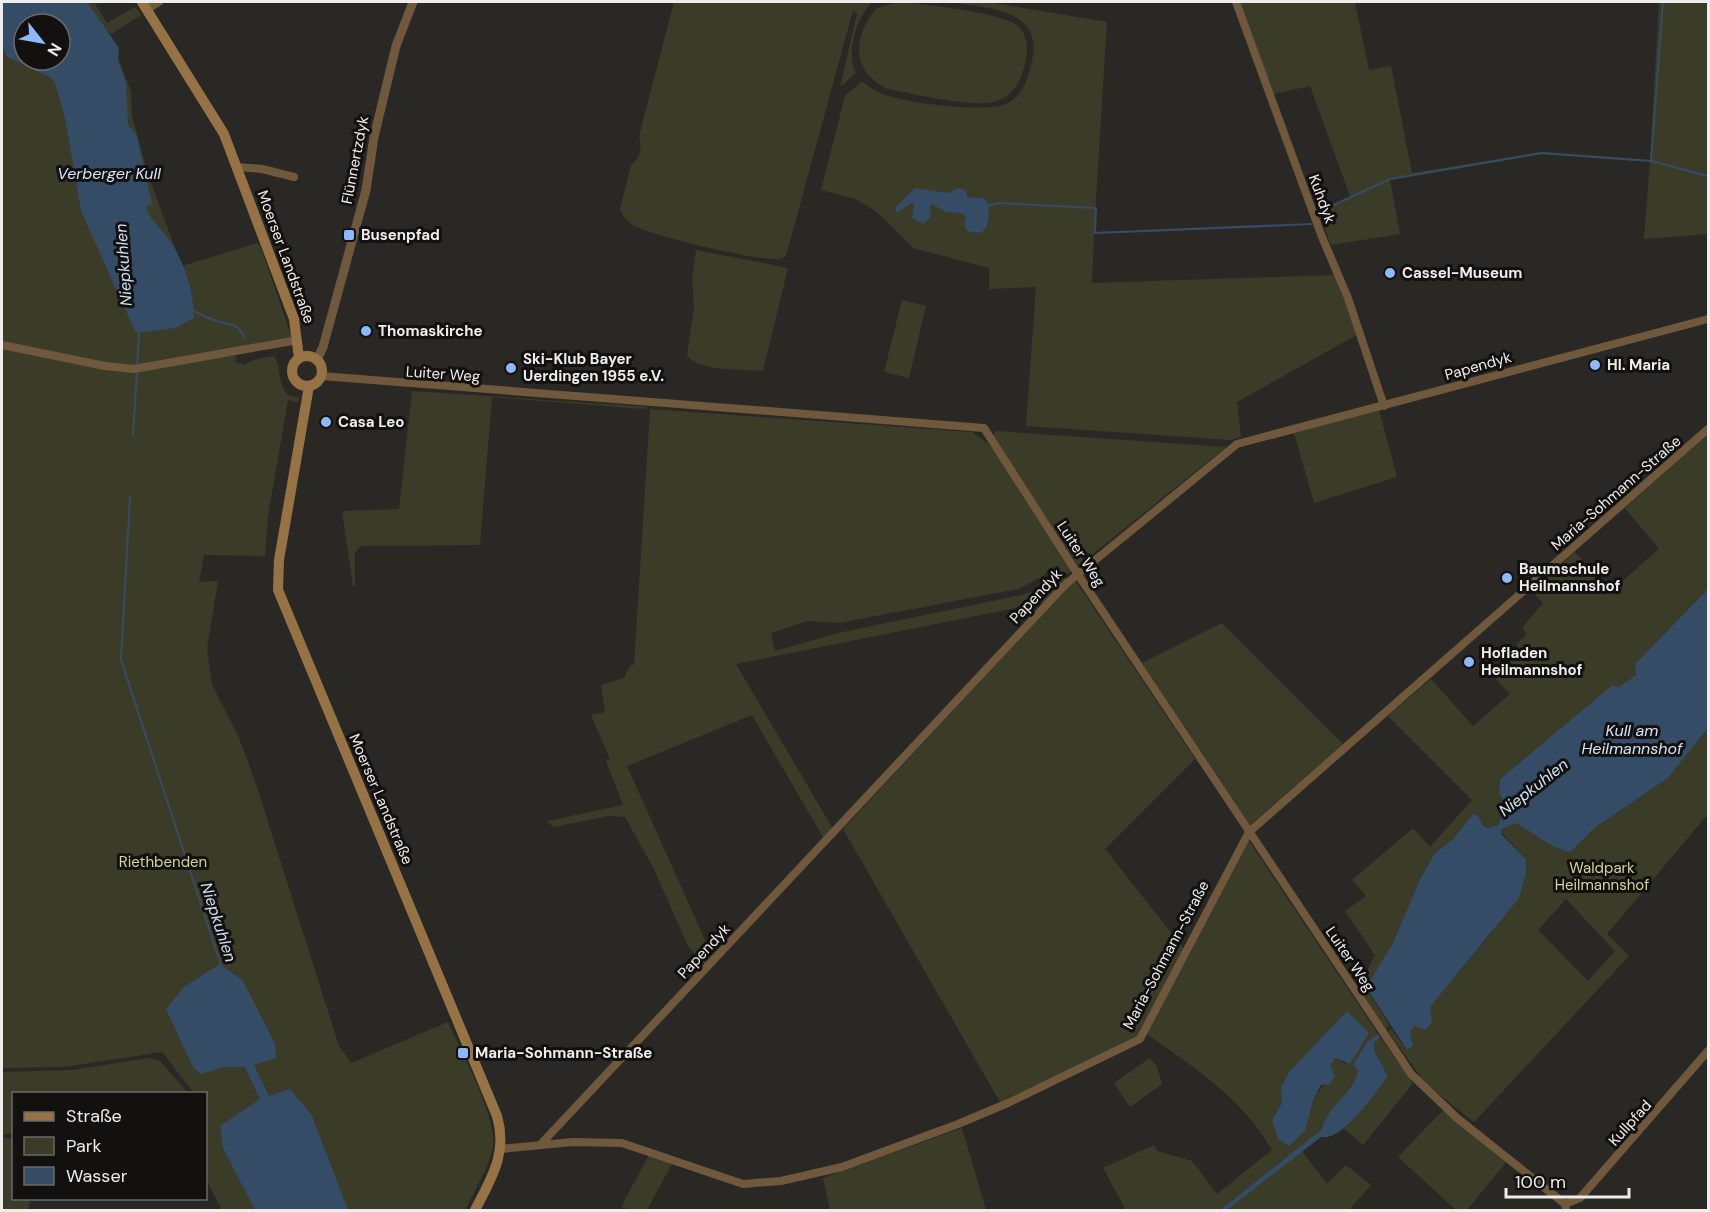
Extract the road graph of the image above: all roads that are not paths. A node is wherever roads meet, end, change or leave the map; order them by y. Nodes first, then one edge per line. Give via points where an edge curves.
1 (159, 2) edge
2 (413, 2) edge
3 (1236, 2) edge
4 (144, 5) edge
5 (237, 167) junction
6 (294, 177) dead end
7 (1708, 319) edge
8 (298, 340) junction
9 (2, 345) edge
10 (299, 358) junction
11 (317, 360) junction
12 (321, 376) junction
13 (309, 387) junction
14 (1384, 406) junction
15 (1708, 429) edge
16 (1077, 573) junction
17 (1249, 832) junction
18 (1708, 1051) edge
19 (540, 1145) junction
20 (501, 1149) junction
21 (1565, 1207) edge
22 (475, 1210) edge

1 - 4 street
2 - 11 street, Flünnertzdyk via 396,46 374,136 366,190
3 - 14 street, Kuhdyk via 1348,298
4 - 5 main road, Moerser Landstraße via 224,134
5 - 6 street, Moerser Landstraße
5 - 8 main road, Moerser Landstraße via 289,304
7 - 14 street, Papendyk
8 - 9 street via 137,369
8 - 10 main road, Moerser Landstraße
10 - 11 main road
10 - 13 main road via 292,367 292,376 301,386
11 - 12 main road
12 - 13 main road
12 - 16 street, Luiter Weg via 984,428
13 - 20 main road, Moerser Landstraße via 279,560 278,590 497,1116
14 - 16 street, Papendyk via 1237,444
15 - 17 street, Maria-Sohmann-Straße
16 - 17 street, Luiter Weg
16 - 19 street, Papendyk
17 - 19 street, Maria-Sohmann-Straße via 1140,1039 1008,1103 842,1167 781,1181 743,1184 622,1143
17 - 21 street, Luiter Weg via 1411,1074 1457,1118
18 - 21 street, Kullpfad via 1580,1198
19 - 20 street, Maria-Sohmann-Straße
20 - 22 main road, Moerser Landstraße via 496,1169

